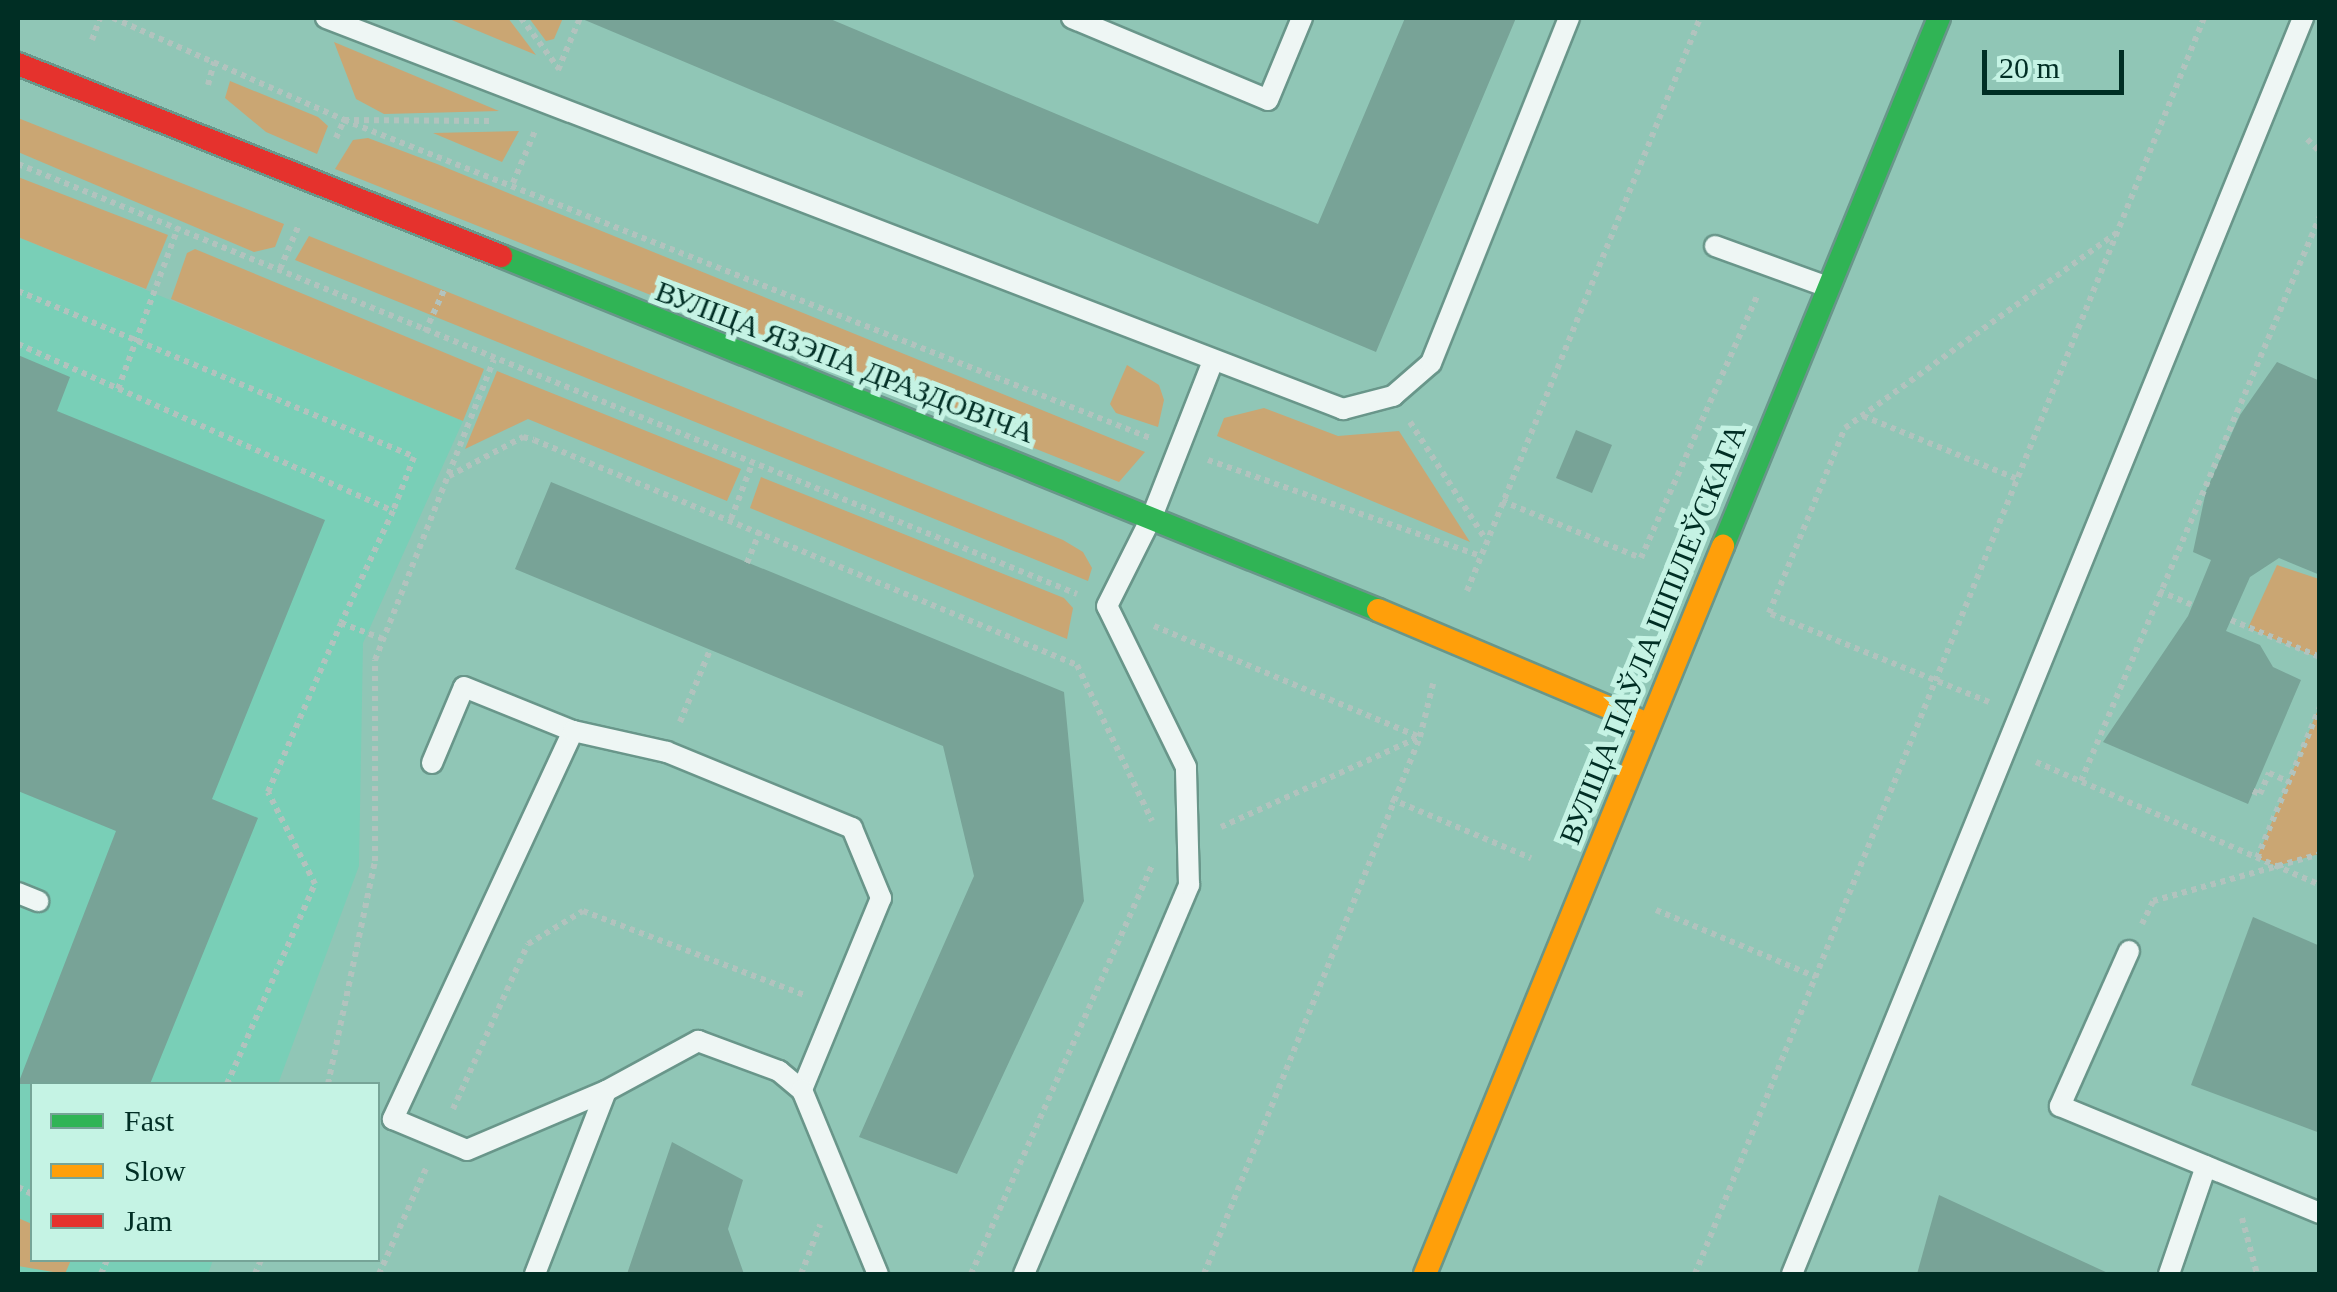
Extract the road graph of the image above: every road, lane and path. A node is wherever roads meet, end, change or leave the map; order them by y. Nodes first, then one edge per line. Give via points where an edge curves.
1 (113, 18) edge
2 (326, 18) edge
3 (521, 18) edge
4 (580, 18) edge
5 (1072, 18) edge
6 (1302, 18) edge
7 (1569, 18) edge
8 (1700, 18) edge
9 (1939, 18) edge
10 (2204, 18) edge
11 (2303, 18) edge
12 (135, 22) edge
13 (18, 64) edge
14 (543, 64) dead end
15 (560, 70) junction
16 (546, 107) junction
17 (344, 120) junction
18 (500, 121) dead end
19 (520, 121) dead end
20 (2307, 138) dead end
21 (2320, 152) edge
22 (18, 164) edge
23 (513, 183) junction
24 (2320, 216) edge
25 (178, 228) junction
26 (2118, 232) junction
27 (1716, 246) dead end
28 (1770, 268) junction
29 (1826, 287) junction
30 (18, 291) edge
31 (138, 343) junction
32 (18, 344) edge
33 (494, 360) junction
34 (1213, 361) junction
35 (118, 389) junction
36 (1394, 396) junction
37 (1862, 416) junction
38 (1176, 448) junction
39 (752, 464) junction
40 (450, 476) junction
41 (2017, 478) junction
42 (1502, 501) junction
43 (392, 511) junction
44 (1153, 514) junction
45 (730, 519) junction
46 (760, 530) junction
47 (1486, 540) junction
48 (1481, 556) junction
49 (747, 563) dead end
50 (2159, 592) junction
51 (2192, 605) dead end
52 (1107, 606) junction
53 (1458, 610) dead end
54 (2230, 620) dead end
55 (341, 623) junction
56 (383, 638) junction
57 (710, 650) dead end
58 (2320, 657) edge
59 (1437, 666) dead end
60 (1935, 679) junction
61 (2320, 707) edge
62 (2020, 714) junction
63 (1648, 724) junction
64 (572, 731) junction
65 (1420, 736) junction
66 (2005, 749) junction
67 (668, 752) junction
68 (432, 762) dead end
69 (2081, 782) junction
70 (2289, 782) junction
71 (2253, 791) dead end
72 (1391, 799) junction
73 (1190, 842) junction
74 (1162, 843) junction
75 (2320, 854) edge
76 (1531, 858) dead end
77 (2258, 858) junction
78 (2276, 866) junction
79 (2320, 885) edge
80 (18, 893) edge
81 (2153, 901) dead end
82 (38, 902) dead end
83 (1656, 910) dead end
84 (2129, 951) dead end
85 (1816, 978) junction
86 (834, 1006) junction
87 (228, 1082) edge
88 (328, 1082) edge
89 (802, 1090) junction
90 (606, 1091) junction
91 (438, 1140) junction
92 (2206, 1166) junction
93 (2231, 1176) junction
94 (2320, 1213) edge
95 (378, 1274) edge
96 (534, 1274) edge
97 (878, 1274) edge
98 (971, 1274) edge
99 (1024, 1274) edge
100 (1204, 1274) edge
101 (1425, 1274) edge
102 (1694, 1274) edge
103 (1792, 1274) edge
104 (2168, 1274) edge
105 (2257, 1274) edge

1 - 12 path
2 - 16 lane
3 - 15 path
4 - 15 path
5 - 6 lane via 1268,100
7 - 36 lane via 1430,363
8 - 42 path
9 - 29 street, ВУЛІЦА ПАЎЛА ШПІЛЕЎСКАГА
10 - 26 path
11 - 62 lane
12 - 17 path
13 - 44 street, ВУЛІЦА ЯЗЭПА ДРАЗДОВІЧА
14 - 15 path
15 - 16 path
16 - 34 lane
17 - 18 path
17 - 23 path
19 - 23 path via 539,121
20 - 21 path
22 - 25 path
23 - 38 path
24 - 50 path
25 - 31 path
25 - 33 path
26 - 37 path
26 - 41 path
27 - 28 lane
28 - 29 lane
28 - 42 path via 1641,558
29 - 63 street, ВУЛІЦА ПАЎЛА ШПІЛЕЎСКАГА
30 - 31 path
31 - 35 path
31 - 43 path via 414,457
32 - 35 path
33 - 39 path
33 - 40 path
34 - 36 lane via 1343,409
34 - 38 lane
35 - 43 path
36 - 47 path
37 - 41 path
37 - 60 path via 1845,428 1769,613
38 - 44 lane
38 - 48 path
39 - 45 path
39 - 52 path
40 - 45 path via 523,438
40 - 56 path
41 - 60 path
42 - 47 path
43 - 55 path
44 - 52 lane
44 - 63 street, ВУЛІЦА ЯЗЭПА ДРАЗДОВІЧА
45 - 46 path
46 - 49 path
46 - 74 path via 1077,665
47 - 48 path
48 - 53 path
50 - 51 path
50 - 69 path
52 - 65 path
52 - 73 lane via 1186,766
54 - 58 path
55 - 56 path
55 - 87 path via 268,792 314,884
56 - 88 path via 376,660 375,860
57 - 67 path
59 - 65 path
60 - 62 path
60 - 85 path
61 - 70 path
62 - 66 lane
63 - 101 street, ВУЛІЦА ПАЎЛА ШПІЛЕЎСКАГА
64 - 67 lane
64 - 68 lane via 464,687
64 - 91 lane via 393,1118
65 - 72 path
65 - 73 path
66 - 69 path
66 - 103 lane
67 - 86 lane via 852,828 881,898
69 - 77 path
70 - 71 path via 2270,773 2260,794
70 - 77 path
72 - 76 path
72 - 100 path
73 - 74 path
73 - 99 lane via 1190,884
74 - 98 path
75 - 78 path
77 - 78 path
78 - 79 path
78 - 81 path
80 - 82 lane
83 - 85 path
84 - 92 lane via 2060,1106
85 - 102 path
86 - 89 lane
86 - 91 path via 583,911 528,944
89 - 90 lane via 779,1071 698,1041
89 - 97 lane
90 - 91 lane via 467,1150
90 - 96 lane
91 - 95 path
92 - 93 lane
92 - 104 lane
93 - 94 lane
93 - 105 path

